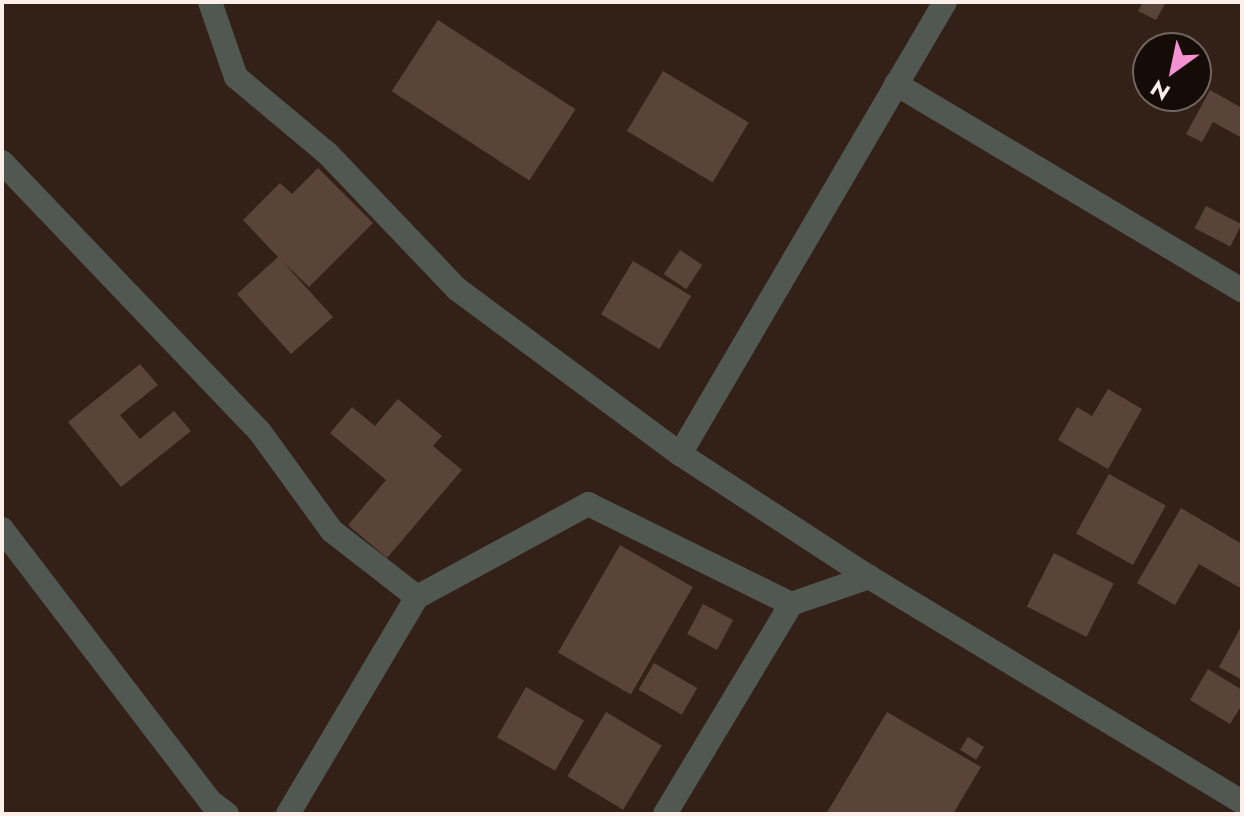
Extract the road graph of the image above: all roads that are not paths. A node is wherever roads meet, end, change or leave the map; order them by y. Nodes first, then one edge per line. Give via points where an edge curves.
1 (210, 2) edge
2 (945, 2) edge
3 (896, 84) junction
4 (2, 162) edge
5 (1242, 290) edge
6 (680, 454) junction
7 (2, 529) edge
8 (10, 556) edge
9 (869, 577) junction
10 (417, 597) junction
11 (791, 604) junction
12 (1242, 802) edge
13 (227, 814) edge
14 (288, 814) edge
15 (665, 814) edge

1 - 6 street via 236,77 327,153 457,289
2 - 3 street
3 - 5 street
3 - 6 street
4 - 10 street via 260,432 332,531
6 - 9 street
7 - 8 street
8 - 13 street via 211,802
9 - 11 street
9 - 12 street
10 - 11 street via 588,504
10 - 14 street
11 - 15 street

